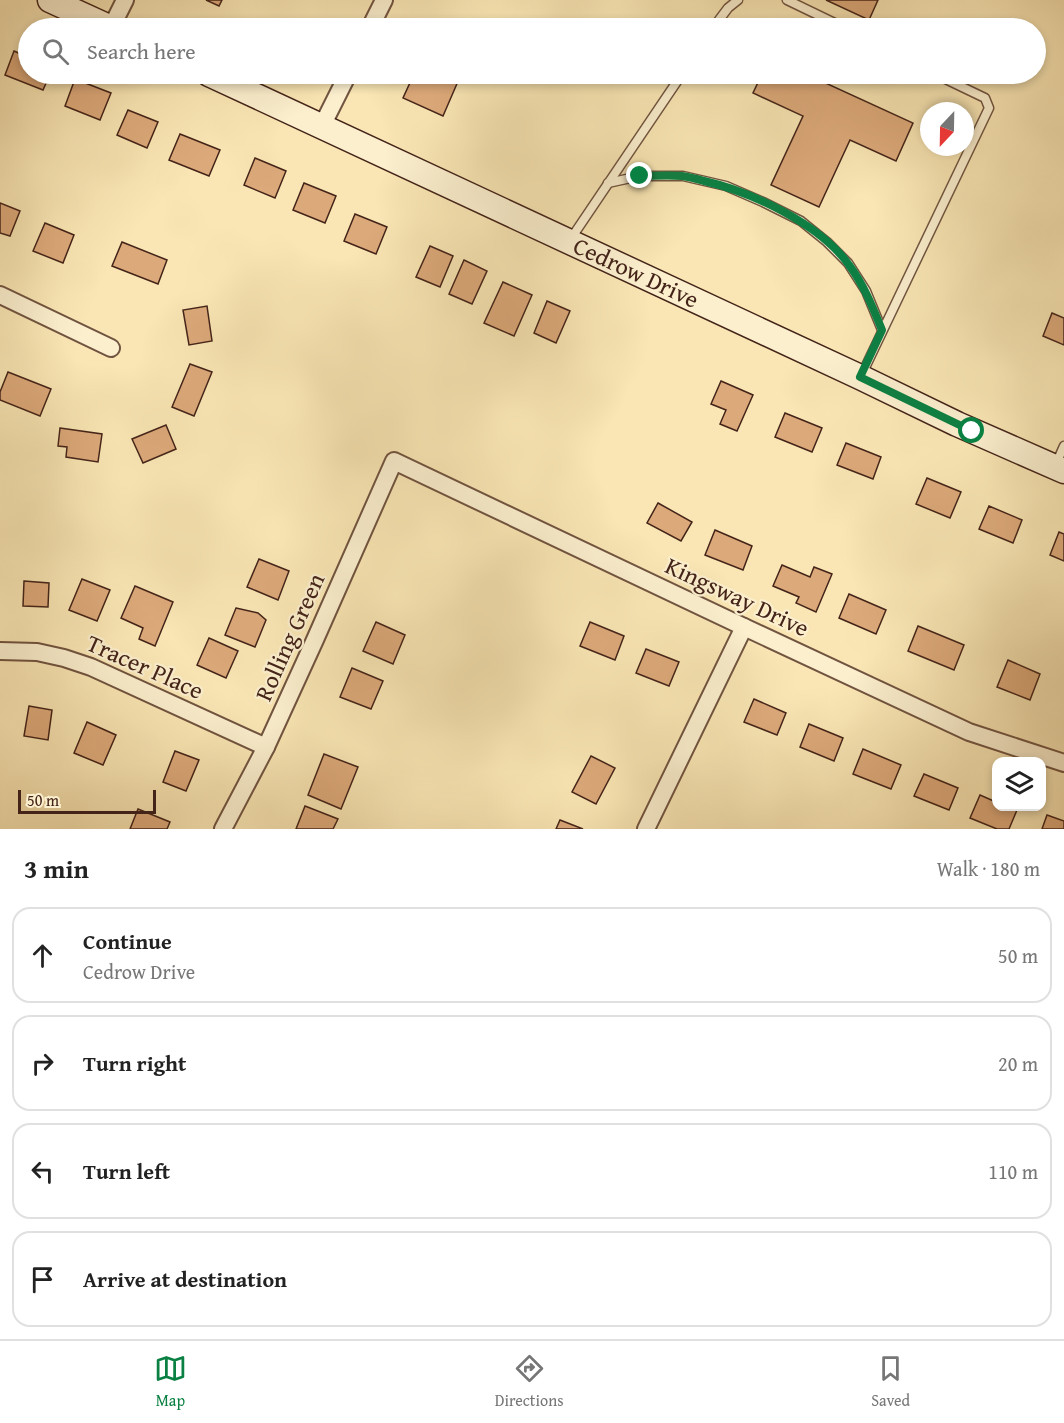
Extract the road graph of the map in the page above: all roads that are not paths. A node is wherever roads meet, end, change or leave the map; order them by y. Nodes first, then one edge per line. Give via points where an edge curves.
1 (50, 0) edge
2 (124, 0) edge
3 (384, 0) edge
4 (738, 0) edge
5 (787, 0) edge
6 (89, 18) edge
7 (116, 18) edge
8 (375, 18) edge
9 (720, 18) edge
10 (824, 18) edge
11 (231, 84) edge
12 (343, 84) edge
13 (675, 84) edge
14 (956, 84) edge
15 (322, 126) junction
16 (608, 183) junction
17 (568, 242) junction
18 (0, 295) edge
19 (882, 330) junction
20 (111, 348) dead end
21 (860, 377) junction
22 (394, 461) joint
23 (1061, 461) edge
24 (744, 627) junction
25 (0, 651) edge
26 (266, 747) junction
27 (1064, 763) edge
28 (223, 829) edge
29 (646, 829) edge

1 - 6 street
2 - 7 street
3 - 8 street
4 - 9 lane
5 - 10 lane
11 - 15 street, Cedrow Drive
12 - 15 street
13 - 16 lane
14 - 19 lane via 985,98 989,108
15 - 17 street, Cedrow Drive
16 - 17 lane
16 - 19 lane via 640,176 683,176 726,186 801,221 848,263 866,291
17 - 21 street, Cedrow Drive
18 - 20 street
19 - 21 lane
21 - 23 street, Cedrow Drive via 957,424
22 - 24 street, Kingsway Drive
22 - 26 street, Rolling Green
24 - 27 street, Kingsway Drive via 969,732
24 - 29 street
25 - 26 street, Tracer Place via 37,652 91,667
26 - 28 street, Rolling Green

